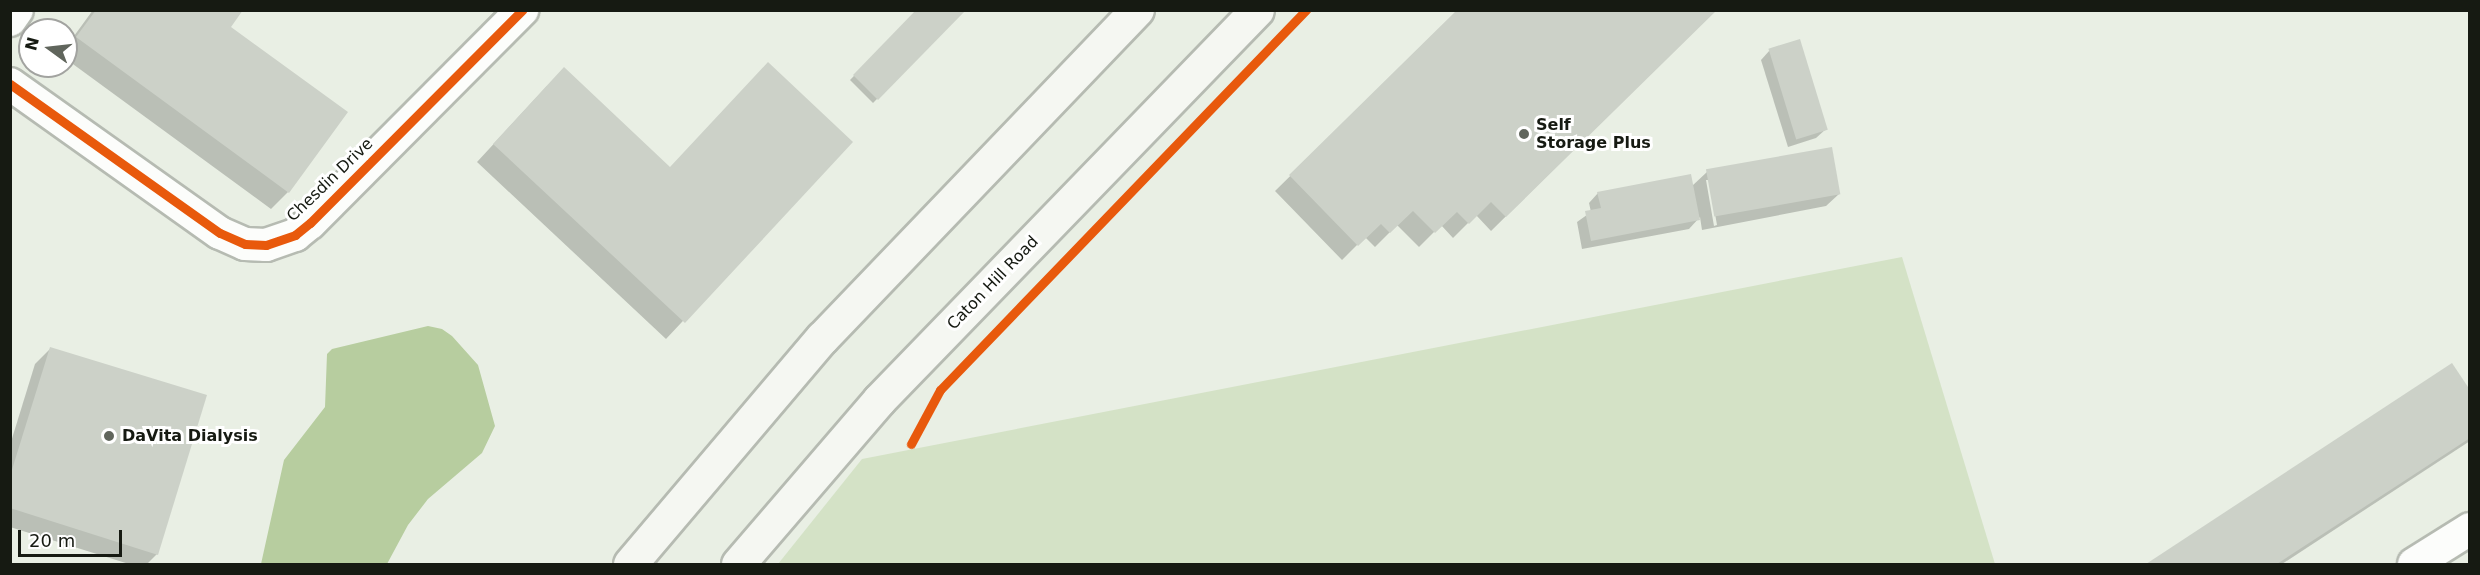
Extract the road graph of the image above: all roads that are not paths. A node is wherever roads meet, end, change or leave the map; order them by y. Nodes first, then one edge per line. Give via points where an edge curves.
1 (17, 10) edge
2 (522, 10) edge
3 (1137, 10) edge
4 (1257, 10) edge
5 (10, 20) edge
6 (10, 84) edge
7 (2469, 529) edge
8 (630, 564) edge
9 (738, 564) edge
10 (2414, 564) edge

1 - 5 street
2 - 6 street, Chesdin Drive via 310,223 295,235 266,245 245,244 220,233
3 - 8 main road via 822,338
4 - 9 main road, Caton Hill Road via 879,400
7 - 10 street

